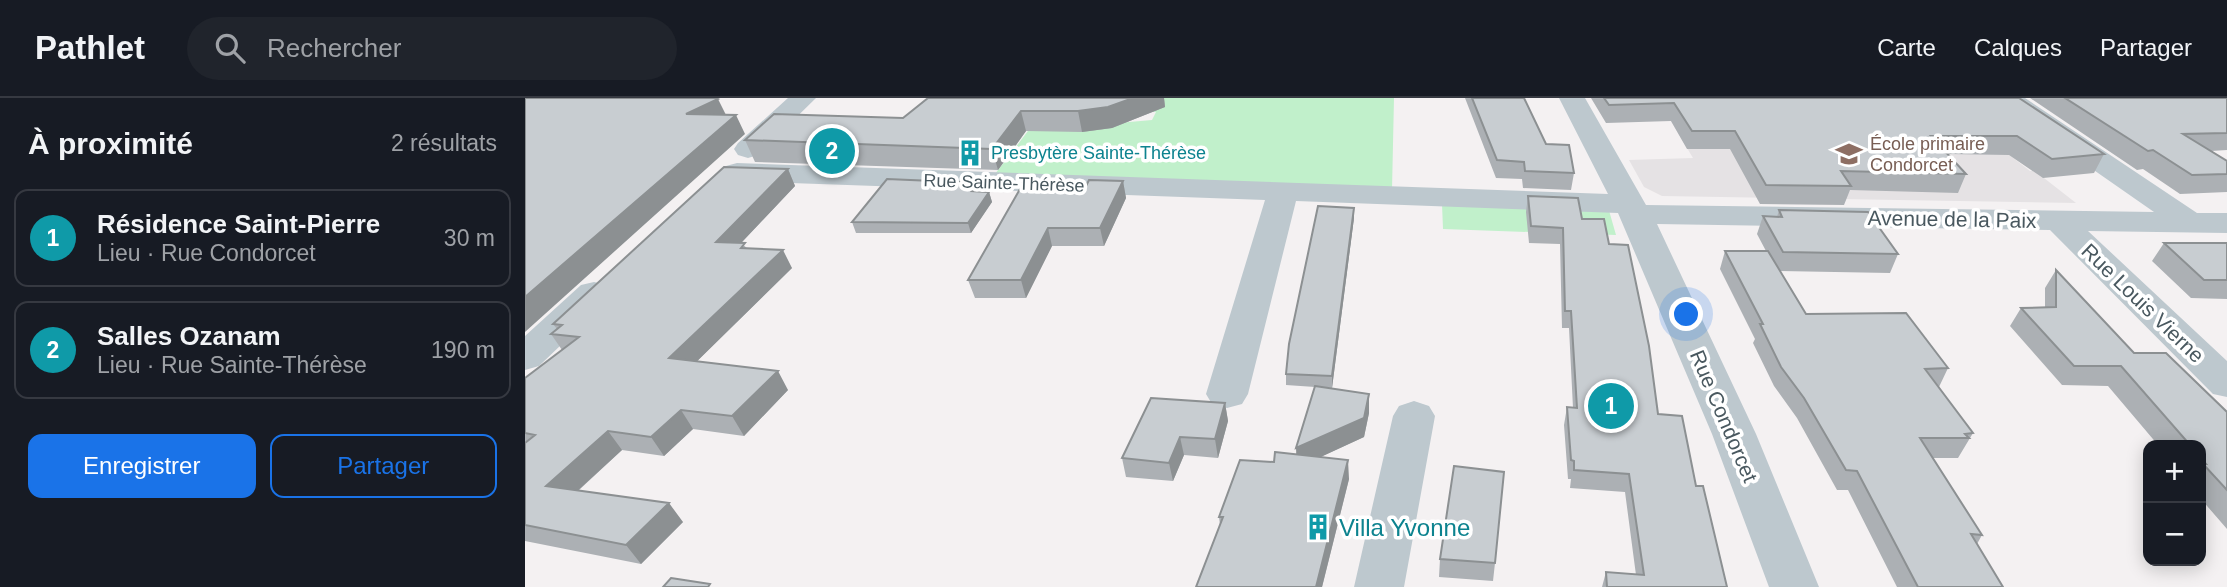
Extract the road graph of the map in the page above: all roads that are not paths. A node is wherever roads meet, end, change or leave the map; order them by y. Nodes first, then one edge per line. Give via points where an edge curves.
1 (803, 98) edge
2 (1572, 98) edge
3 (2008, 98) edge
4 (1283, 193) junction
5 (1633, 209) junction
6 (2059, 221) junction
7 (2189, 222) junction
8 (2227, 223) edge
9 (617, 272) edge
10 (525, 357) edge
11 (2227, 384) edge
12 (1227, 394) dead end
13 (1414, 416) dead end
14 (1379, 587) edge
15 (1794, 587) edge

1 - 4 street, Rue Sainte-Thérèse via 715,180
2 - 5 street, Rue Condorcet
3 - 7 street
4 - 5 street, Rue Sainte-Thérèse
4 - 12 street
5 - 6 street, Avenue de la Paix
5 - 15 street, Rue Condorcet via 1729,423
6 - 7 street, Avenue de la Paix
6 - 11 street, Rue Louis Vierne
7 - 8 street, Avenue de la Paix
9 - 10 street
13 - 14 street

